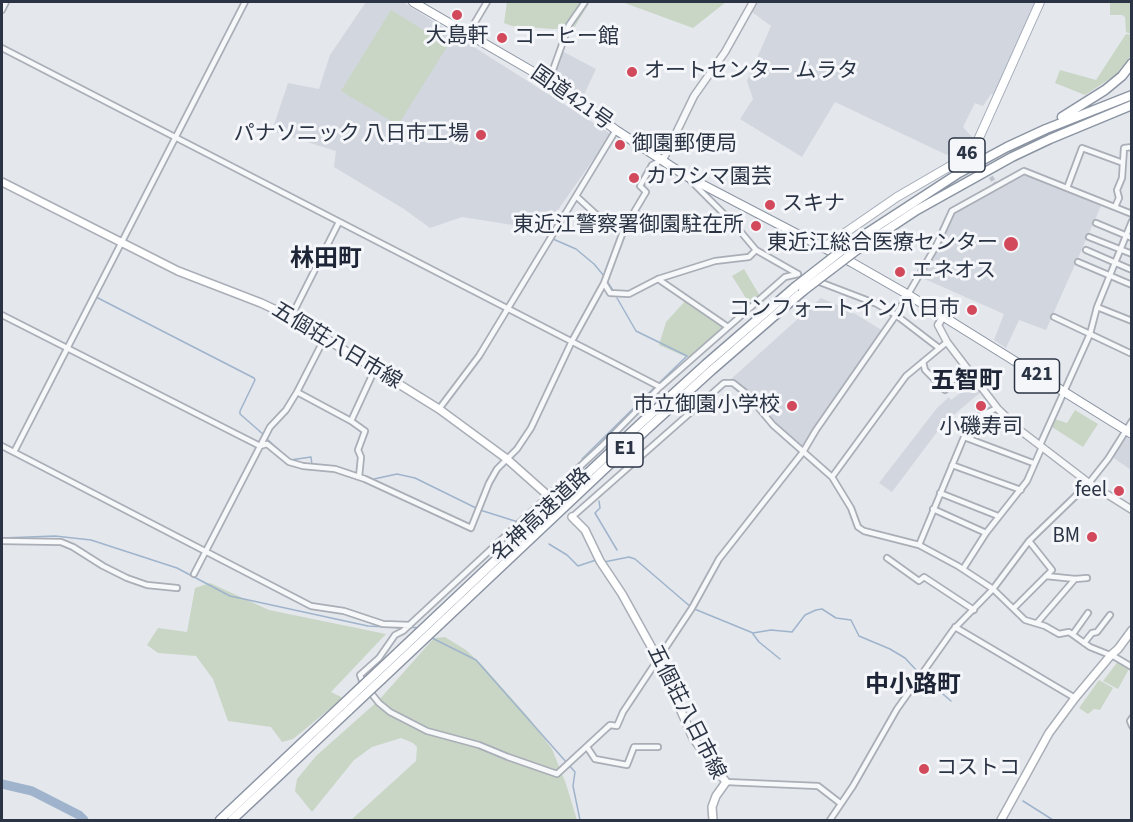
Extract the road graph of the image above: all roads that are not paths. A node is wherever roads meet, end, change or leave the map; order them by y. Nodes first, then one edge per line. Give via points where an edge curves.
1 (6, 2) edge
2 (245, 2) edge
3 (413, 2) edge
4 (487, 2) edge
5 (576, 2) edge
6 (753, 2) edge
7 (1040, 2) edge
8 (583, 3) edge
9 (2, 10) edge
10 (468, 34) junction
11 (2, 48) edge
12 (1131, 63) edge
13 (549, 81) junction
14 (1131, 95) edge
15 (1131, 105) edge
16 (1131, 112) edge
17 (1102, 117) junction
18 (616, 130) junction
19 (176, 139) junction
20 (1131, 147) edge
21 (663, 160) junction
22 (1123, 163) junction
23 (959, 173) junction
24 (686, 176) junction
25 (2, 182) edge
26 (1067, 188) junction
27 (576, 196) junction
28 (1115, 207) junction
29 (1131, 213) edge
30 (1131, 221) edge
31 (339, 222) junction
32 (1096, 223) dead end
33 (624, 229) junction
34 (1125, 236) junction
35 (1089, 237) dead end
36 (1131, 238) edge
37 (121, 244) junction
38 (854, 247) junction
39 (823, 248) junction
40 (1119, 249) junction
41 (756, 250) junction
42 (1086, 250) dead end
43 (1131, 254) edge
44 (1078, 262) dead end
45 (1115, 263) junction
46 (1131, 270) edge
47 (798, 274) junction
48 (1110, 276) junction
49 (658, 279) junction
50 (604, 283) junction
51 (1131, 285) edge
52 (907, 294) junction
53 (1098, 307) junction
54 (508, 309) junction
55 (2, 315) edge
56 (896, 315) junction
57 (291, 317) junction
58 (943, 317) junction
59 (1054, 317) dead end
60 (1131, 321) edge
61 (728, 327) junction
62 (1089, 334) junction
63 (323, 336) junction
64 (572, 341) junction
65 (947, 342) junction
66 (939, 348) junction
67 (67, 349) junction
68 (1131, 354) edge
69 (923, 362) junction
70 (964, 366) junction
71 (375, 369) junction
72 (660, 387) junction
73 (297, 392) junction
74 (1064, 392) junction
75 (997, 408) junction
76 (439, 409) junction
77 (351, 421) junction
78 (1131, 422) edge
79 (1129, 432) edge
80 (964, 437) junction
81 (2, 446) edge
82 (260, 446) junction
83 (1041, 446) junction
84 (14, 452) junction
85 (803, 452) junction
86 (507, 459) junction
87 (1033, 463) junction
88 (952, 465) junction
89 (359, 477) junction
90 (832, 477) junction
91 (1089, 483) junction
92 (1021, 490) junction
93 (940, 493) junction
94 (550, 497) junction
95 (933, 509) junction
96 (1131, 510) edge
97 (998, 516) junction
98 (572, 517) joint
99 (986, 533) junction
100 (2, 541) edge
101 (1029, 541) junction
102 (919, 545) junction
103 (204, 551) junction
104 (887, 558) dead end
105 (963, 569) junction
106 (194, 574) dead end
107 (1046, 576) junction
108 (1087, 578) dead end
109 (1075, 579) junction
110 (177, 588) dead end
111 (993, 589) junction
112 (1014, 608) junction
113 (974, 610) junction
114 (1088, 613) dead end
115 (1110, 615) dead end
116 (1037, 623) junction
117 (409, 625) junction
118 (956, 627) junction
119 (1131, 630) edge
120 (1073, 634) junction
121 (1084, 643) junction
122 (1111, 655) junction
123 (658, 659) junction
124 (1131, 667) edge
125 (1075, 698) junction
126 (1131, 718) edge
127 (1131, 726) edge
128 (587, 747) junction
129 (658, 747) dead end
130 (271, 778) junction
131 (726, 782) junction
132 (840, 803) junction
133 (220, 820) edge
134 (232, 820) edge
135 (713, 820) edge
136 (830, 820) edge
137 (1001, 820) edge

1 - 9 street
2 - 19 street
3 - 10 main road, 国道421号 / 421
4 - 10 street
5 - 8 street
6 - 21 street via 694,96
7 - 39 main road, 46 via 974,149
8 - 13 street via 569,25
10 - 13 main road, 国道421号 / 421
11 - 19 street
12 - 23 highway via 1122,76 1086,104
13 - 18 main road, 国道421号 / 421
14 - 23 highway, 名神高速道路 / E1 via 1046,129
15 - 17 highway, 名神高速道路 / E1
16 - 17 highway
17 - 38 highway, 名神高速道路 / E1 via 964,183
18 - 21 main road, 国道421号 / 421
18 - 27 street
19 - 31 street
19 - 37 street
20 - 22 street via 1124,148
21 - 24 main road, 国道421号 / 421
21 - 33 street via 652,165 640,186 646,192
22 - 26 street via 1082,148
22 - 28 street
23 - 38 highway, 名神高速道路 / E1
24 - 39 main road, 国道421号 / 421
24 - 41 street
25 - 37 main road, 五個荘八日市線
26 - 28 street
26 - 52 street via 1024,171 952,211
27 - 33 street via 600,218
27 - 54 street
28 - 29 street
30 - 34 street
31 - 54 street
31 - 57 street
32 - 34 street
33 - 50 street
34 - 36 street
34 - 40 street
35 - 40 street
37 - 57 main road, 五個荘八日市線
37 - 67 street
38 - 130 highway, 名神高速道路 / E1, bridge via 799,289
39 - 52 main road, 国道421号 / 421
40 - 43 street
40 - 45 street
41 - 47 street
41 - 49 street via 749,257 715,261
42 - 45 street
44 - 48 street
45 - 46 street
45 - 48 street
47 - 56 street
47 - 61 street via 785,277
48 - 51 street
48 - 53 street
49 - 50 street via 621,295 610,293
49 - 61 street
50 - 64 street
52 - 56 street
52 - 58 main road, 国道421号 / 421
53 - 60 street
53 - 62 street
54 - 64 street
54 - 76 street
55 - 67 street
56 - 66 street
56 - 85 street
57 - 63 main road, 五個荘八日市線
58 - 65 street via 938,326
58 - 74 main road, 国道421号 / 421
59 - 62 street
61 - 72 street
62 - 68 street
62 - 74 street
63 - 71 main road, 五個荘八日市線
63 - 73 street
64 - 72 street
64 - 86 street via 531,428
65 - 66 street
65 - 70 street
66 - 69 street
67 - 82 street
67 - 84 street
69 - 70 street via 925,370 945,390
69 - 90 street via 906,376
70 - 75 street
71 - 76 main road, 五個荘八日市線
71 - 77 street
72 - 94 street
73 - 77 street
73 - 82 street
74 - 79 main road, 国道421号 / 421
74 - 83 street
75 - 80 street via 971,420
75 - 83 street
76 - 86 main road, 五個荘八日市線
77 - 89 street via 365,431 358,450
78 - 79 street
79 - 91 street
80 - 87 street
80 - 88 street
81 - 84 street
82 - 89 street via 267,444 289,462
82 - 103 street
83 - 87 street
83 - 91 street
84 - 103 street
85 - 90 street
85 - 98 street via 747,394 733,383 724,383
85 - 123 street via 720,560
86 - 89 street via 489,483 471,528
86 - 94 main road, 五個荘八日市線
87 - 92 street
88 - 92 street
88 - 93 street
90 - 102 street via 858,527 876,536
91 - 96 street
91 - 101 street
92 - 97 street
93 - 95 street
93 - 97 street
94 - 117 street
95 - 99 street
95 - 102 street
97 - 99 street
98 - 123 main road, 五個荘八日市線 via 585,530
99 - 105 street
100 - 110 street via 61,542 127,578
101 - 107 street via 1052,570
101 - 111 street
102 - 105 street
103 - 106 street
103 - 117 street via 311,606 344,611 383,624
104 - 113 street
105 - 111 street
107 - 109 street
107 - 112 street
108 - 109 street
109 - 116 street
111 - 112 street
111 - 113 street
112 - 116 street via 1025,620
113 - 118 street
114 - 120 street
115 - 121 street
116 - 120 street via 1059,634
117 - 128 street via 394,635 379,658 360,675 379,703 390,711 427,730 557,774
118 - 125 street
118 - 132 street via 897,709
119 - 122 main road
120 - 121 street
121 - 122 street
122 - 124 street
122 - 125 main road
123 - 128 street via 617,726 610,725
123 - 131 main road, 五個荘八日市線 via 693,738
125 - 137 main road via 1034,759
126 - 127 street
128 - 129 street via 595,759 627,765 634,747
130 - 133 highway, 名神高速道路 / E1
130 - 134 highway, 名神高速道路 / E1
131 - 132 street via 818,786
131 - 135 main road, 五個荘八日市線 via 712,807
132 - 136 street

